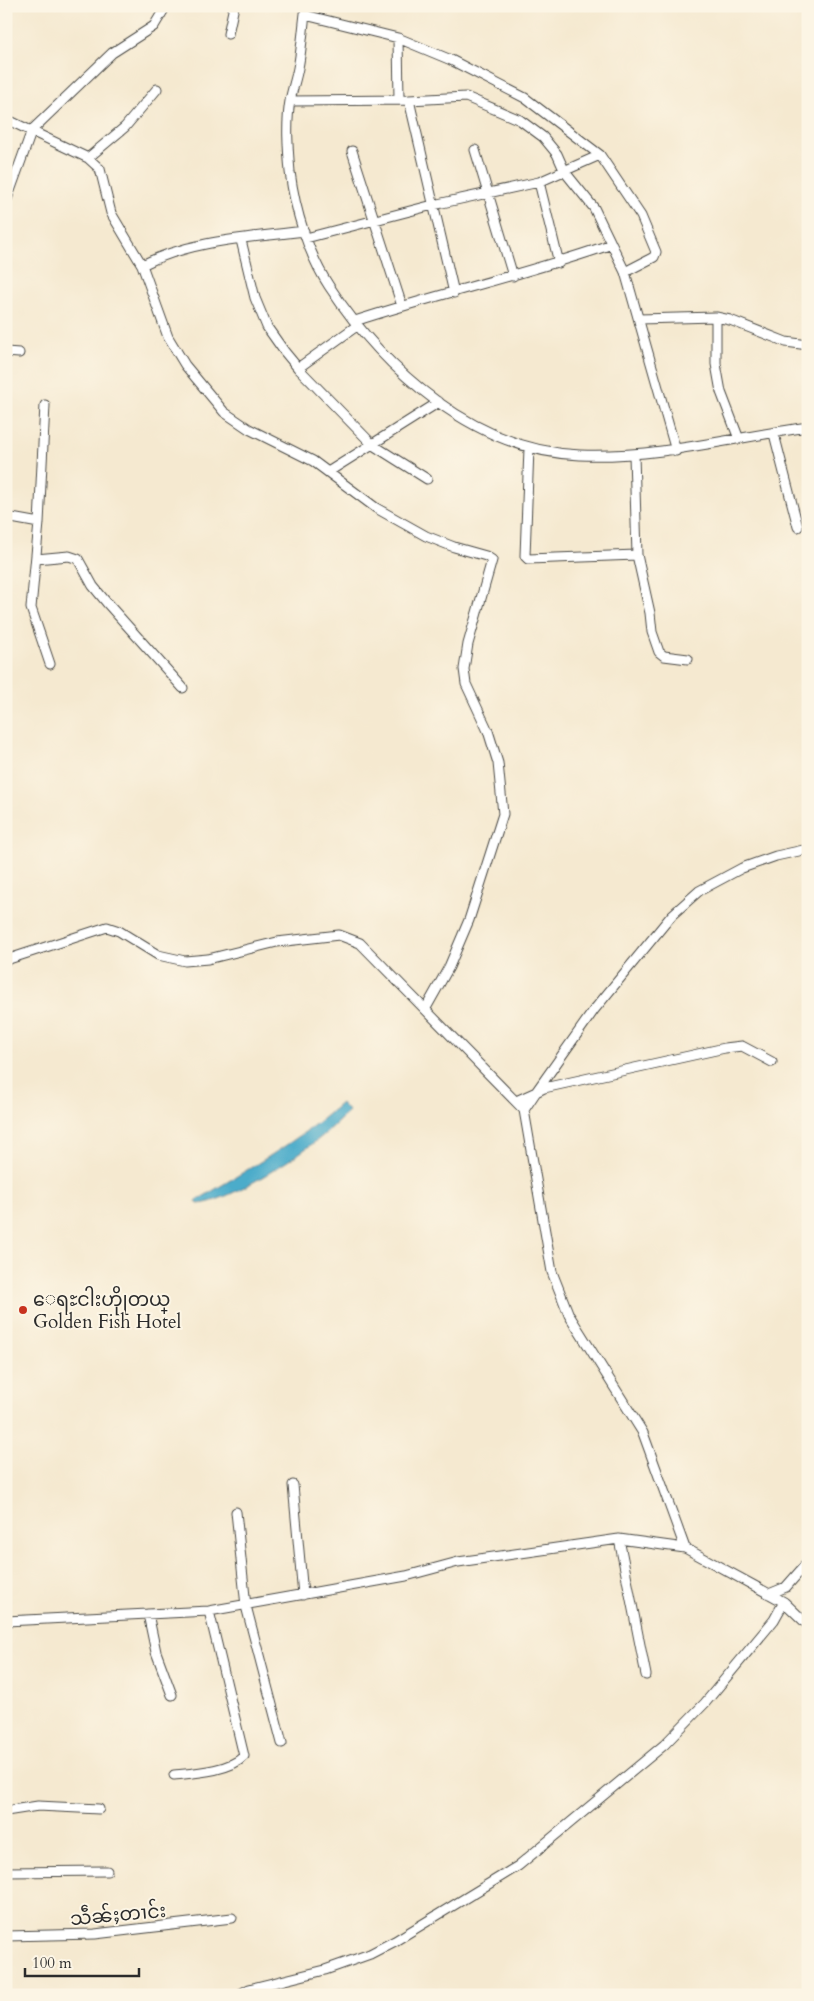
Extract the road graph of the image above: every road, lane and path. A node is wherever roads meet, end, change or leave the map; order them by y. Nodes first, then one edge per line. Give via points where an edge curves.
1 (166, 6) edge
2 (234, 6) edge
3 (306, 10) edge
4 (228, 34) dead end
5 (398, 38) junction
6 (158, 89) dead end
7 (404, 100) junction
8 (290, 101) junction
9 (6, 119) edge
10 (32, 130) junction
11 (475, 150) dead end
12 (352, 151) dead end
13 (600, 155) junction
14 (88, 158) junction
15 (565, 172) junction
16 (539, 182) junction
17 (488, 194) junction
18 (6, 202) edge
19 (433, 206) junction
20 (373, 220) junction
21 (305, 234) junction
22 (241, 240) junction
23 (612, 244) junction
24 (559, 263) junction
25 (142, 265) junction
26 (625, 272) junction
27 (513, 276) junction
28 (454, 293) junction
29 (402, 306) junction
30 (716, 316) junction
31 (639, 319) junction
32 (356, 323) junction
33 (808, 345) edge
34 (6, 352) edge
35 (19, 353) dead end
36 (298, 368) junction
37 (439, 402) junction
38 (45, 405) dead end
39 (807, 429) edge
40 (774, 434) junction
41 (739, 439) junction
42 (373, 445) junction
43 (529, 448) junction
44 (676, 451) junction
45 (634, 455) junction
46 (328, 472) junction
47 (427, 479) dead end
48 (6, 517) edge
49 (39, 523) junction
50 (798, 528) dead end
51 (637, 555) junction
52 (36, 559) junction
53 (688, 659) dead end
54 (50, 664) dead end
55 (183, 688) dead end
56 (808, 849) edge
57 (6, 960) edge
58 (426, 1008) junction
59 (772, 1062) dead end
60 (536, 1092) junction
61 (516, 1101) junction
62 (524, 1110) junction
63 (294, 1486) dead end
64 (236, 1512) dead end
65 (619, 1539) junction
66 (684, 1548) junction
67 (808, 1562) edge
68 (769, 1594) junction
69 (302, 1595) junction
70 (784, 1602) junction
71 (246, 1606) junction
72 (209, 1611) junction
73 (148, 1614) junction
74 (6, 1621) edge
75 (808, 1625) edge
76 (646, 1675) dead end
77 (172, 1694) dead end
78 (282, 1743) dead end
79 (174, 1775) dead end
80 (99, 1809) dead end
81 (6, 1811) edge
82 (106, 1871) dead end
83 (6, 1872) edge
84 (232, 1918) dead end
85 (6, 1936) edge
86 (238, 1995) edge

1 - 10 street via 154,26 112,53
2 - 4 street
3 - 5 street
3 - 8 street via 298,71
5 - 7 street
5 - 13 street via 452,60 525,98
6 - 14 street via 125,127
7 - 8 street
7 - 15 street via 466,97 520,120 543,137
7 - 19 street
8 - 21 street via 290,174
9 - 10 street
10 - 14 street
10 - 18 street
11 - 17 street
12 - 20 street
13 - 15 street
13 - 26 street via 641,216 656,252 654,257
14 - 25 street via 100,169 111,213
15 - 16 street
15 - 23 street via 594,208
16 - 17 street
16 - 24 street
17 - 19 street
17 - 27 street
19 - 20 street
19 - 28 street
20 - 21 street
20 - 29 street
21 - 22 street
21 - 32 street via 328,285
22 - 25 street via 190,246
22 - 36 street via 255,298 267,327
23 - 24 street
23 - 26 street
24 - 27 street
25 - 46 street via 168,337 190,371 224,412
26 - 31 street
27 - 28 street
28 - 29 street
29 - 32 street
30 - 31 street
30 - 33 street via 786,342
30 - 41 street via 716,364 721,392
31 - 44 street
32 - 36 street
32 - 37 street via 420,390
34 - 35 street
36 - 42 street
37 - 42 street
37 - 43 street via 475,426
38 - 49 street
39 - 40 street
40 - 41 street
40 - 50 street
41 - 44 street
42 - 46 street
42 - 47 street
43 - 45 street via 578,455
43 - 51 street via 525,556 528,559
44 - 45 street
45 - 51 street
46 - 58 street via 376,508 426,536 492,560 464,669 466,684 488,731 498,763 503,814 469,920 449,967
48 - 49 street
49 - 52 street
51 - 53 street via 658,652 664,656
52 - 54 street via 31,608
52 - 55 street via 69,556 78,560 93,586
56 - 60 street via 742,868 692,897 672,915 594,1010
57 - 58 street via 107,927 158,955 185,961 208,959 277,942 339,935 360,943
58 - 61 street
59 - 60 street via 742,1046 725,1048
60 - 61 street
60 - 62 street
61 - 62 street
62 - 66 street via 552,1272 558,1290 569,1315 643,1433
63 - 69 street
64 - 71 street
65 - 66 street
65 - 69 street via 458,1562 406,1576
65 - 76 street
66 - 68 street
67 - 68 street via 786,1587
68 - 70 street
69 - 71 street
70 - 75 street
70 - 86 street via 774,1620 705,1703 664,1744 518,1866 370,1954
71 - 72 street
71 - 78 street
72 - 73 street
72 - 79 street via 244,1756 240,1761 209,1771
73 - 74 street
73 - 77 street via 156,1652
80 - 81 street via 38,1806
82 - 83 street
84 - 85 street, သဵၼ်ႈတၢင်း via 95,1934

